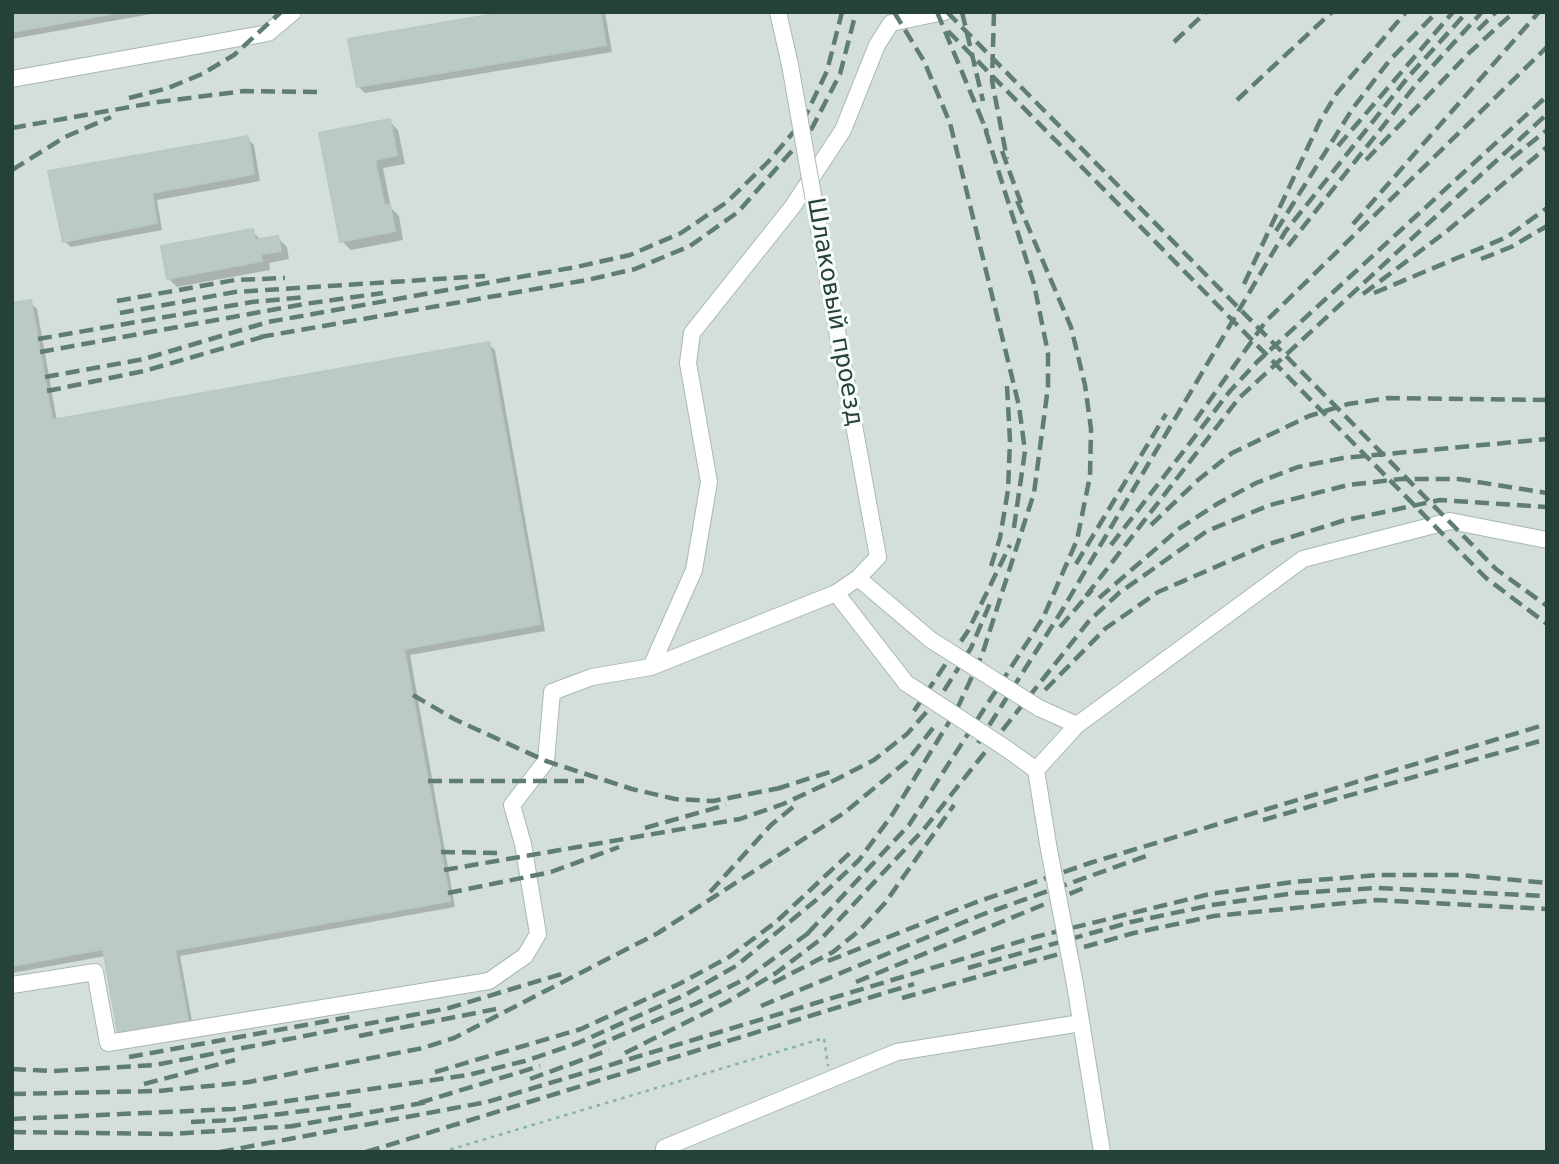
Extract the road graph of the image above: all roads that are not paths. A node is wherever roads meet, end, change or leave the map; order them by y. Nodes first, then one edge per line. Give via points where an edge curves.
1 (293, 12) edge
2 (778, 12) edge
3 (944, 12) edge
4 (12, 79) edge
5 (1547, 540) edge
6 (858, 578) junction
7 (836, 593) junction
8 (651, 667) junction
9 (1077, 725) junction
10 (1036, 769) junction
11 (12, 985) edge
12 (1081, 1023) junction
13 (666, 1152) edge
14 (1102, 1152) edge

1 - 4 street via 268,33
2 - 6 street, Шлаковый проезд, bridge via 878,557
3 - 8 street via 891,23 843,130 793,206 692,333 688,363 709,482 694,570
5 - 9 street via 1450,521 1303,559
6 - 7 street, Шлаковый проезд
6 - 9 street, bridge via 931,640 1039,708
7 - 8 street, Шлаковый проезд
7 - 10 street, bridge via 906,683
8 - 11 street, Шлаковый проезд via 592,677 552,692 546,761 512,805 538,934 525,956 489,981 108,1043 95,972
9 - 10 street
10 - 12 street, bridge
12 - 13 street via 897,1052 664,1148
12 - 14 street

